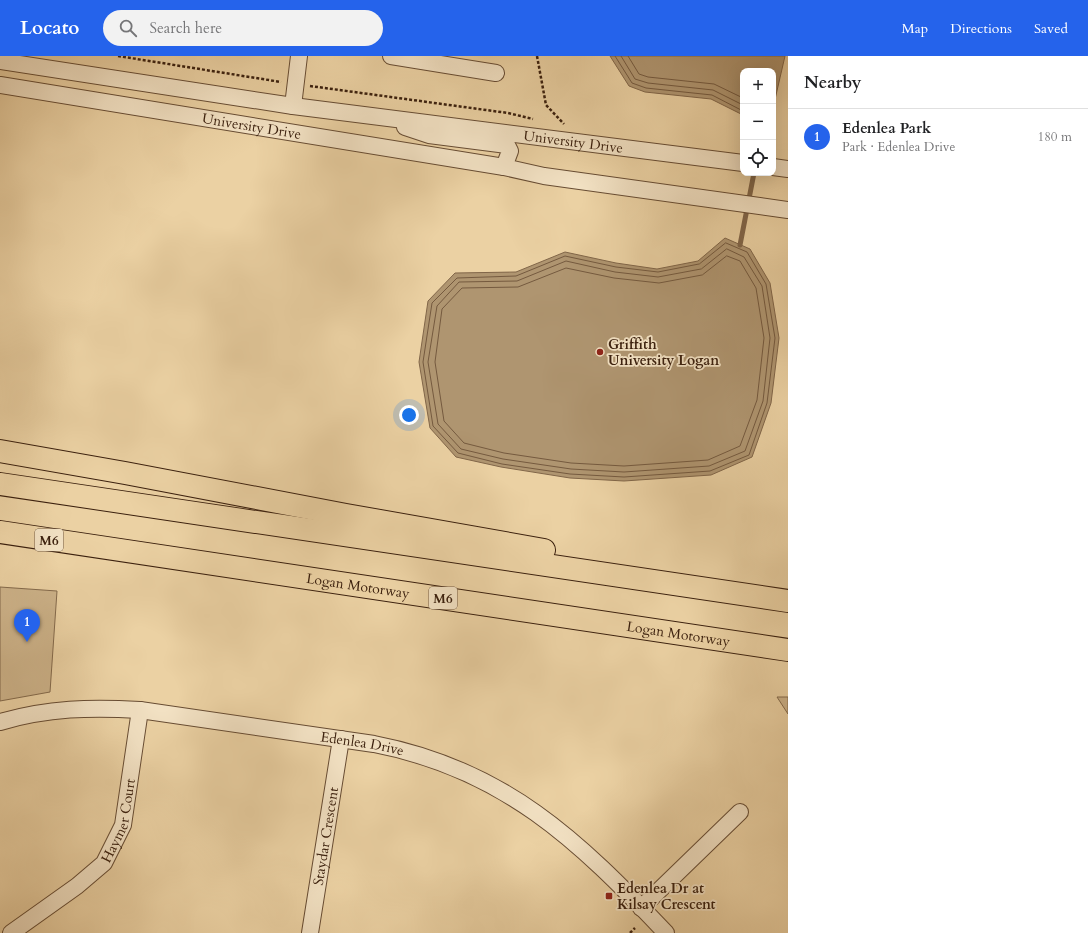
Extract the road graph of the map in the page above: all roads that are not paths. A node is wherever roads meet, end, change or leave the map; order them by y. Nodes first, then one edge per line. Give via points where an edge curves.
1 (299, 56) edge
2 (391, 56) edge
3 (5, 59) edge
4 (496, 73) dead end
5 (0, 85) edge
6 (293, 106) junction
7 (379, 116) junction
8 (740, 164) edge
9 (504, 167) junction
10 (776, 167) edge
11 (788, 169) edge
12 (788, 210) edge
13 (0, 451) edge
14 (0, 484) edge
15 (0, 532) edge
16 (615, 575) junction
17 (788, 601) edge
18 (788, 650) edge
19 (140, 710) junction
20 (0, 722) edge
21 (341, 739) junction
22 (740, 812) dead end
23 (641, 908) junction
24 (11, 933) edge
25 (310, 933) edge
26 (666, 933) edge

1 - 6 street
2 - 4 street
3 - 6 street, University Drive
5 - 9 street, University Drive
6 - 7 street, University Drive
7 - 8 street, University Drive
7 - 9 street, University Drive via 429,135 507,145 510,152
9 - 12 street, University Drive via 544,176
10 - 11 street
13 - 16 highway via 124,472 346,516 561,552
14 - 16 highway
15 - 18 highway, Logan Motorway / M6
16 - 17 highway
19 - 20 street, Edenlea Drive via 56,709
19 - 21 street, Edenlea Drive
19 - 24 street, Haymer Court via 123,825 104,863 77,886
21 - 23 street, Edenlea Drive via 418,754 500,789 535,811 568,838
21 - 25 street, Staydar Crescent
22 - 23 street
23 - 26 street, Edenlea Drive

